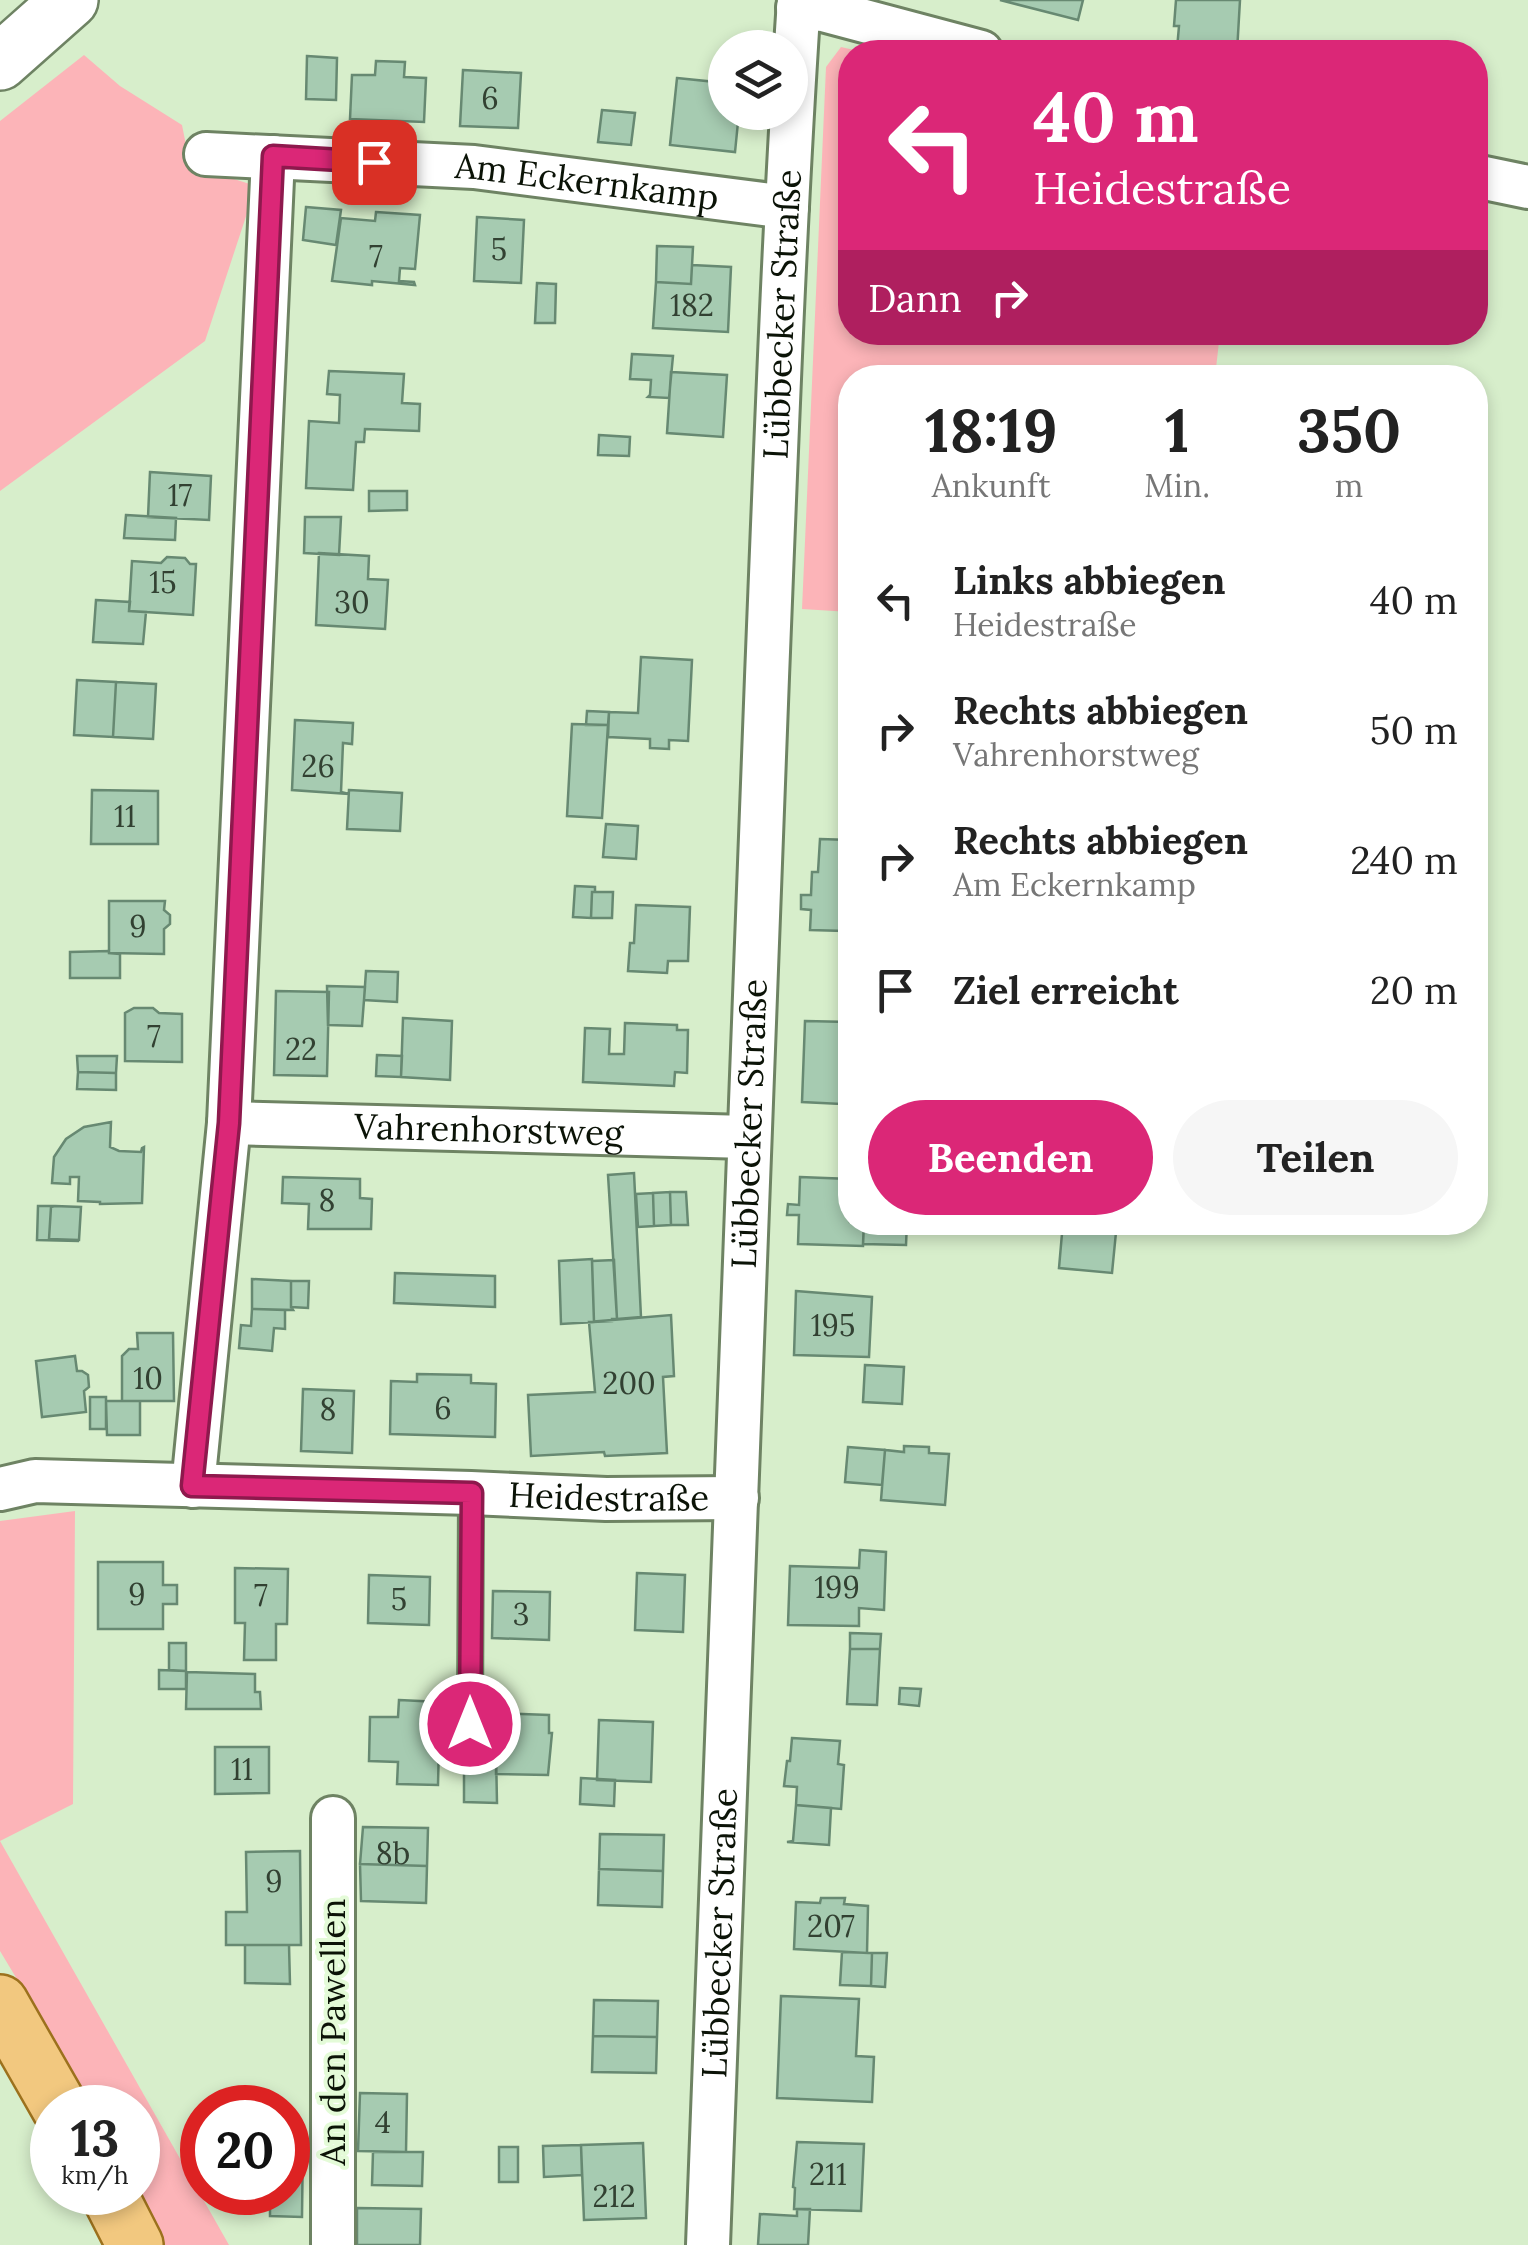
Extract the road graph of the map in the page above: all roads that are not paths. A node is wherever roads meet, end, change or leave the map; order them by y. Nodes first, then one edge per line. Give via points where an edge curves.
1 (70, 0) edge
2 (798, 4) edge
3 (936, 40) edge
4 (0, 62) edge
5 (206, 154) dead end
6 (273, 156) junction
7 (1488, 179) edge
8 (1528, 187) edge
9 (787, 207) junction
10 (229, 1123) junction
11 (747, 1137) junction
12 (192, 1486) junction
13 (0, 1489) edge
14 (472, 1493) junction
15 (737, 1498) junction
16 (470, 1724) dead end
17 (334, 1818) dead end
18 (0, 2003) edge
19 (47, 2085) edge
20 (120, 2215) edge
21 (135, 2245) edge
22 (332, 2245) edge
23 (708, 2245) edge

1 - 4 street
2 - 3 street
2 - 9 street, Lübbecker Straße
5 - 6 street, Am Eckernkamp
6 - 9 street, Am Eckernkamp via 474,168
6 - 10 street
7 - 8 street
9 - 11 street, Lübbecker Straße
10 - 11 street, Vahrenhorstweg
10 - 12 street
11 - 15 street, Lübbecker Straße
12 - 13 street, Heidestraße via 35,1481
12 - 14 street, Heidestraße
14 - 15 street, Heidestraße
14 - 16 lane
15 - 23 street, Lübbecker Straße
17 - 22 street, An den Pawellen
18 - 19 main road
20 - 21 main road

